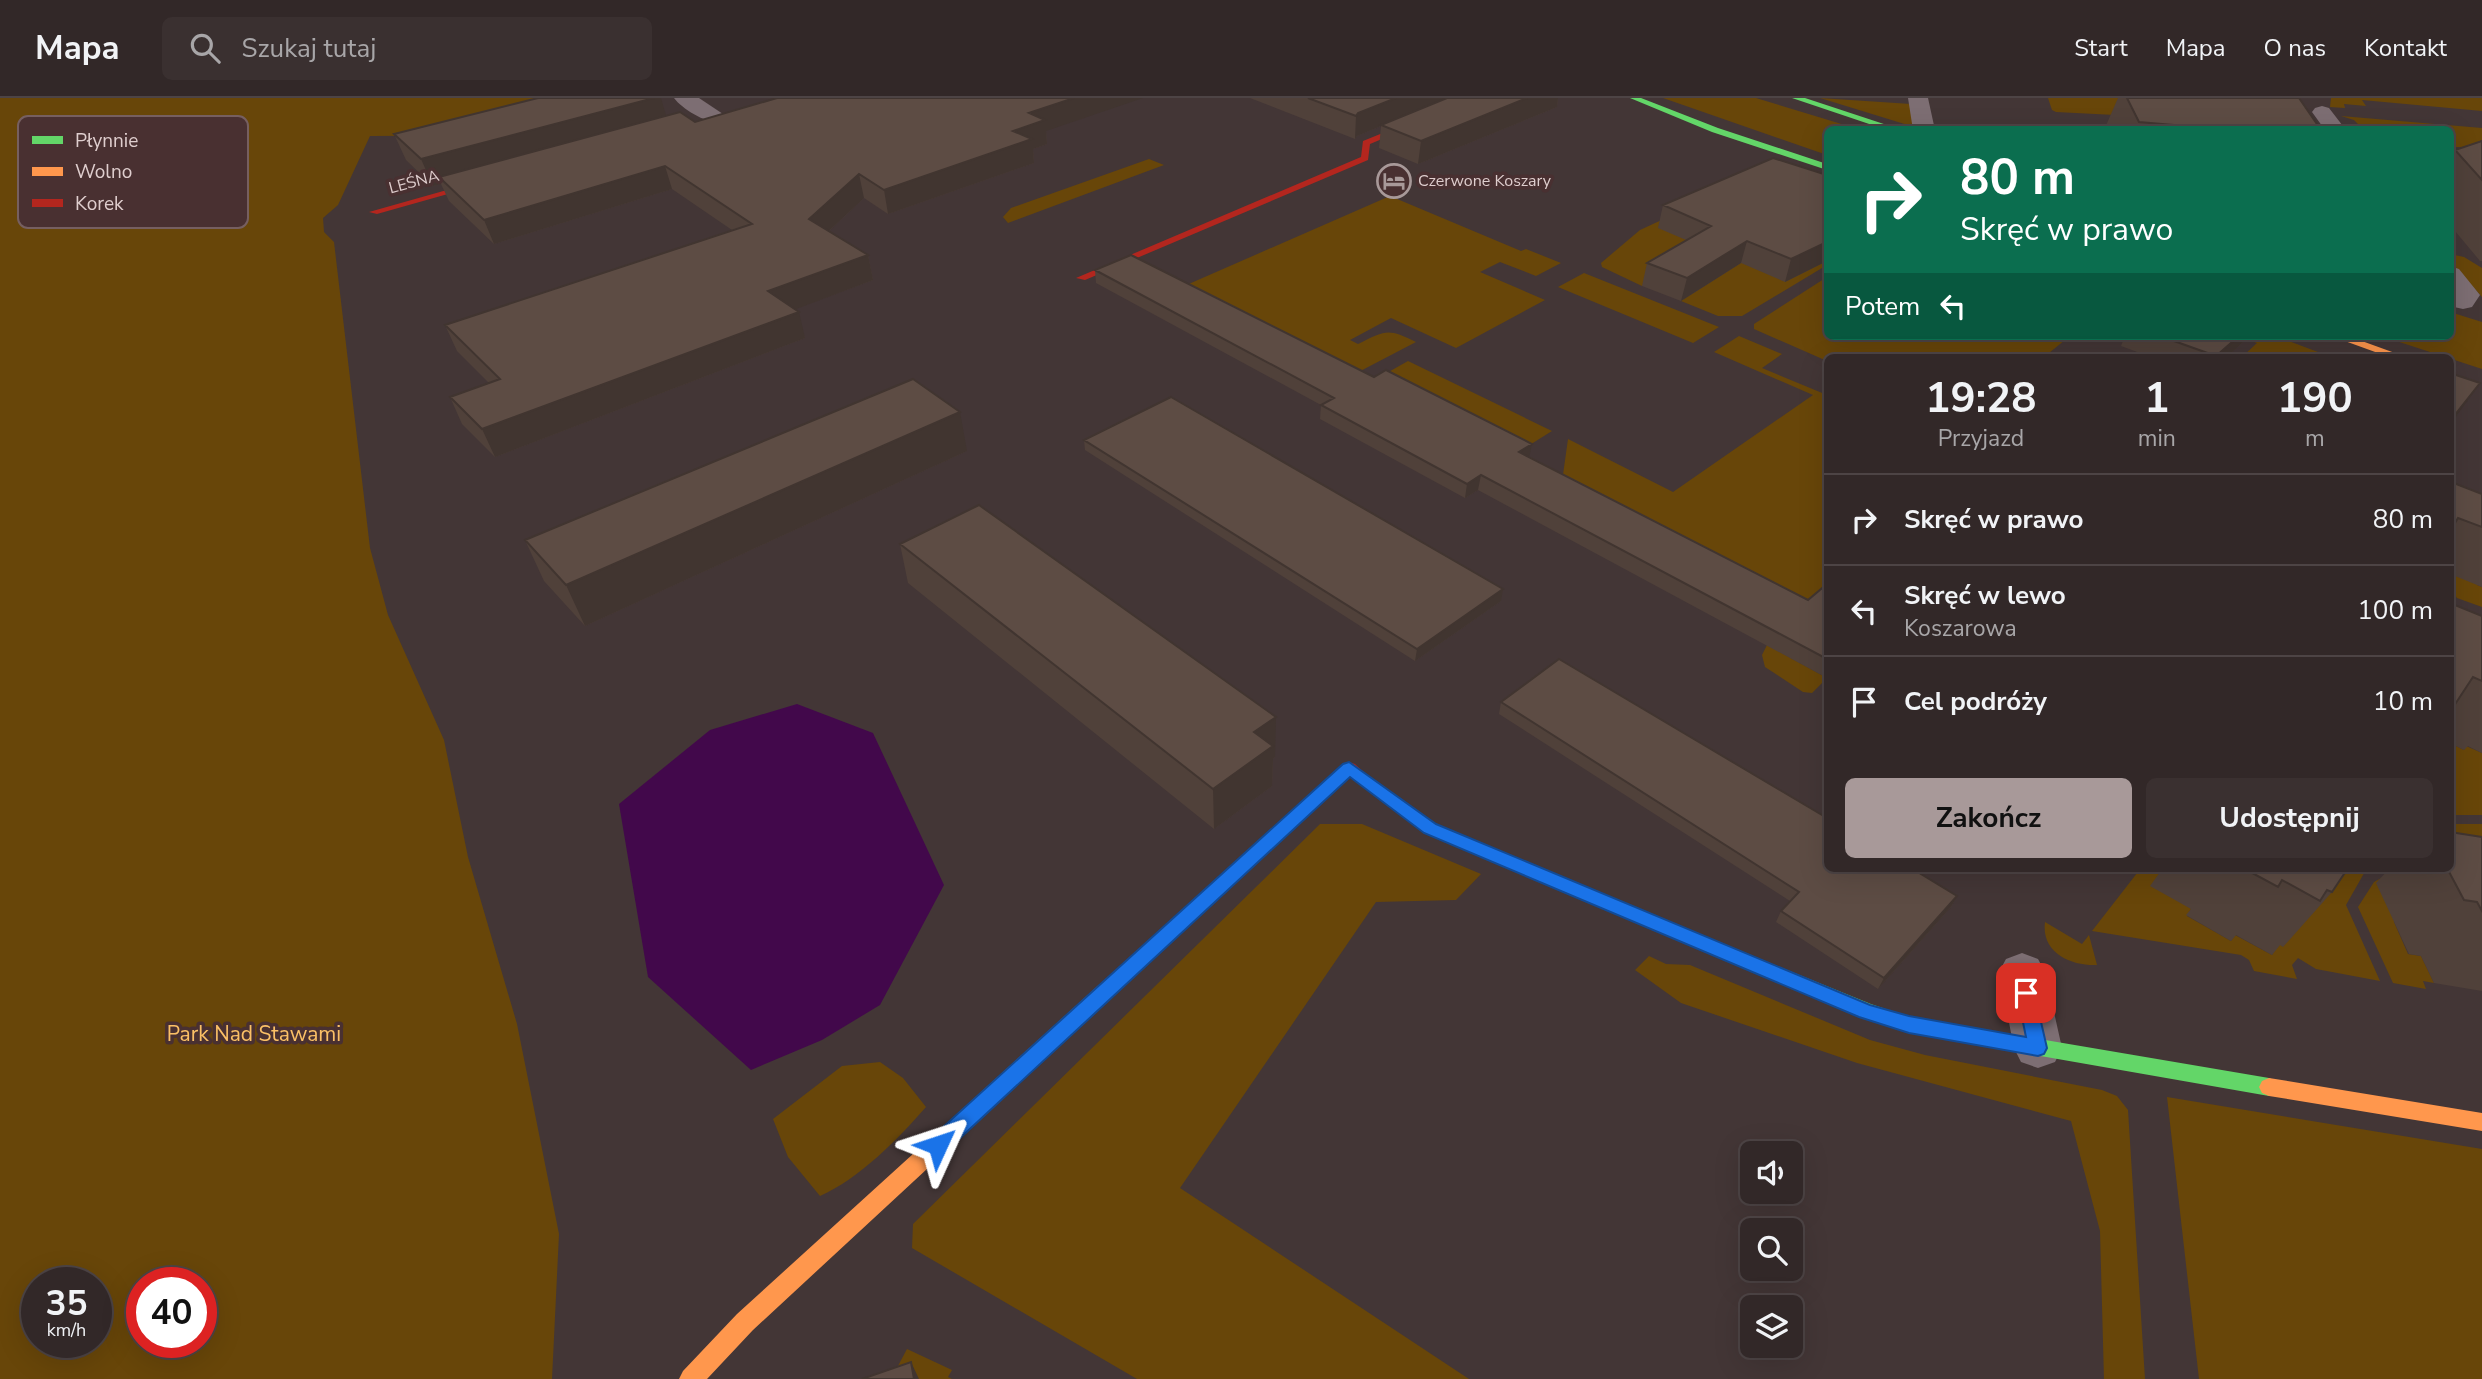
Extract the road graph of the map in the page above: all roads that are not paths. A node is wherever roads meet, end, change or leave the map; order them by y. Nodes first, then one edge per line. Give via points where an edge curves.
1 (684, 98) edge
2 (1476, 98) edge
3 (1634, 98) edge
4 (1796, 98) edge
5 (1918, 98) edge
6 (2322, 112) dead end
7 (718, 118) edge
8 (1885, 126) edge
9 (1923, 126) edge
10 (2333, 126) edge
11 (1824, 166) edge
12 (509, 175) edge
13 (374, 212) dead end
14 (1081, 278) dead end
15 (2454, 279) edge
16 (2465, 302) edge
17 (2349, 340) edge
18 (2391, 354) edge
19 (2022, 972) dead end
20 (2038, 1048) junction
21 (2482, 1122) edge
22 (691, 1379) edge

1 - 7 street
2 - 14 street via 1366,143 1365,158
3 - 11 street
4 - 8 street
5 - 9 street
6 - 10 street
12 - 13 street, LEŚNA
15 - 16 street via 2467,295
17 - 18 street
19 - 20 street
20 - 21 street
20 - 22 street via 1909,1025 1866,1012 1430,828 1349,768 745,1322

